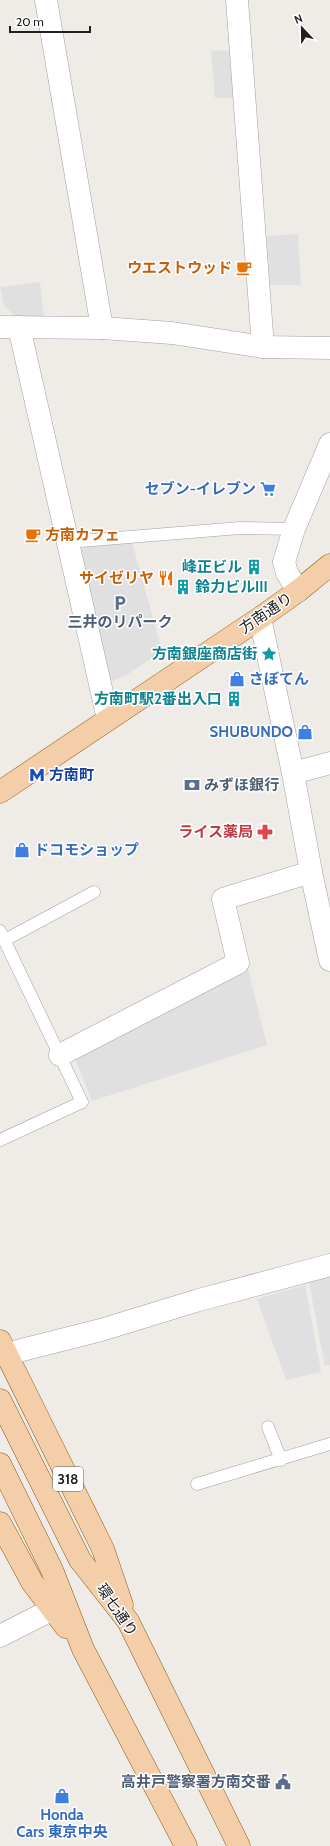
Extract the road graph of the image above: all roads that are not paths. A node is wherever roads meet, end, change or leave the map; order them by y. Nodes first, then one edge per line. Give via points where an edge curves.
1 (46, 0) edge
2 (237, 0) edge
3 (10, 327) edge
4 (102, 328) junction
5 (263, 346) junction
6 (330, 348) edge
7 (330, 444) edge
8 (294, 529) junction
9 (68, 542) junction
10 (330, 565) edge
11 (298, 592) junction
12 (260, 618) junction
13 (108, 720) junction
14 (330, 763) edge
15 (293, 773) junction
16 (0, 792) edge
17 (310, 872) junction
18 (94, 892) dead end
19 (2, 935) edge
20 (329, 948) edge
21 (60, 1055) junction
22 (0, 1140) edge
23 (330, 1265) edge
24 (3, 1347) edge
25 (0, 1400) edge
26 (268, 1427) dead end
27 (330, 1444) edge
28 (281, 1460) junction
29 (0, 1464) edge
30 (197, 1484) dead end
31 (0, 1523) edge
32 (53, 1609) junction
33 (128, 1621) junction
34 (0, 1636) edge
35 (82, 1649) junction
36 (186, 1846) edge
37 (239, 1846) edge

1 - 4 street
2 - 5 street
3 - 4 street
3 - 9 street
4 - 5 street via 172,333
5 - 6 street
7 - 8 street
8 - 9 lane via 240,528
8 - 11 street via 284,562
9 - 13 street
10 - 11 main road, 方南通り
11 - 12 main road, 方南通り
12 - 13 main road, 方南通り
12 - 15 street
13 - 16 main road, 方南通り
14 - 15 street
15 - 17 street
17 - 20 street
17 - 21 street via 223,899 238,963
18 - 19 lane
19 - 21 lane
21 - 22 lane via 82,1102
23 - 24 street via 199,1300 101,1330
24 - 33 main road, 318 via 103,1549
25 - 33 main road, 環七通り / 318 via 80,1560
26 - 28 lane
27 - 28 lane
28 - 30 lane
29 - 35 main road via 52,1570
31 - 32 main road via 32,1582
32 - 34 street
32 - 35 main road
33 - 37 main road, 環七通り / 318
35 - 36 main road

